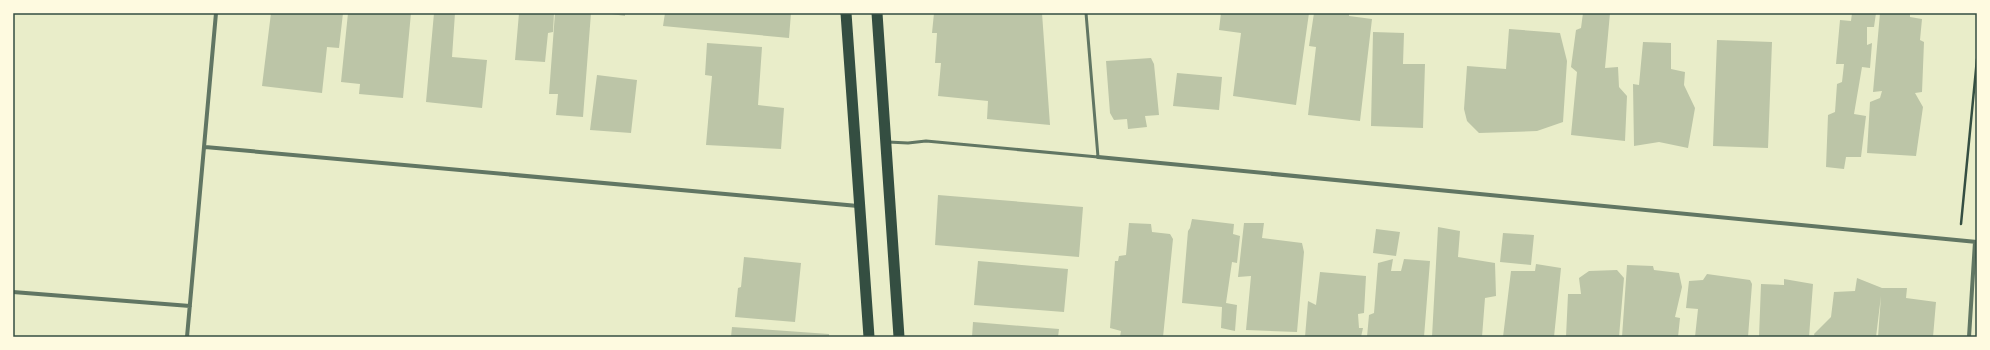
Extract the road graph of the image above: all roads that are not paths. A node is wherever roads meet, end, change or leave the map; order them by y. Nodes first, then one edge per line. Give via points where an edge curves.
1 (216, 13) edge
2 (846, 13) edge
3 (877, 13) edge
4 (1086, 13) edge
5 (885, 142) junction
6 (205, 147) junction
7 (1098, 157) junction
8 (861, 206) junction
9 (1976, 242) edge
10 (13, 292) edge
11 (190, 306) junction
12 (187, 337) edge
13 (869, 337) edge
14 (899, 337) edge
15 (1969, 337) edge

1 - 6 street
2 - 8 highway
3 - 5 highway
4 - 7 lane
5 - 7 lane via 926,141
5 - 14 highway
6 - 8 street
6 - 11 street
7 - 9 street
8 - 13 highway
9 - 15 street
10 - 11 street
11 - 12 street

